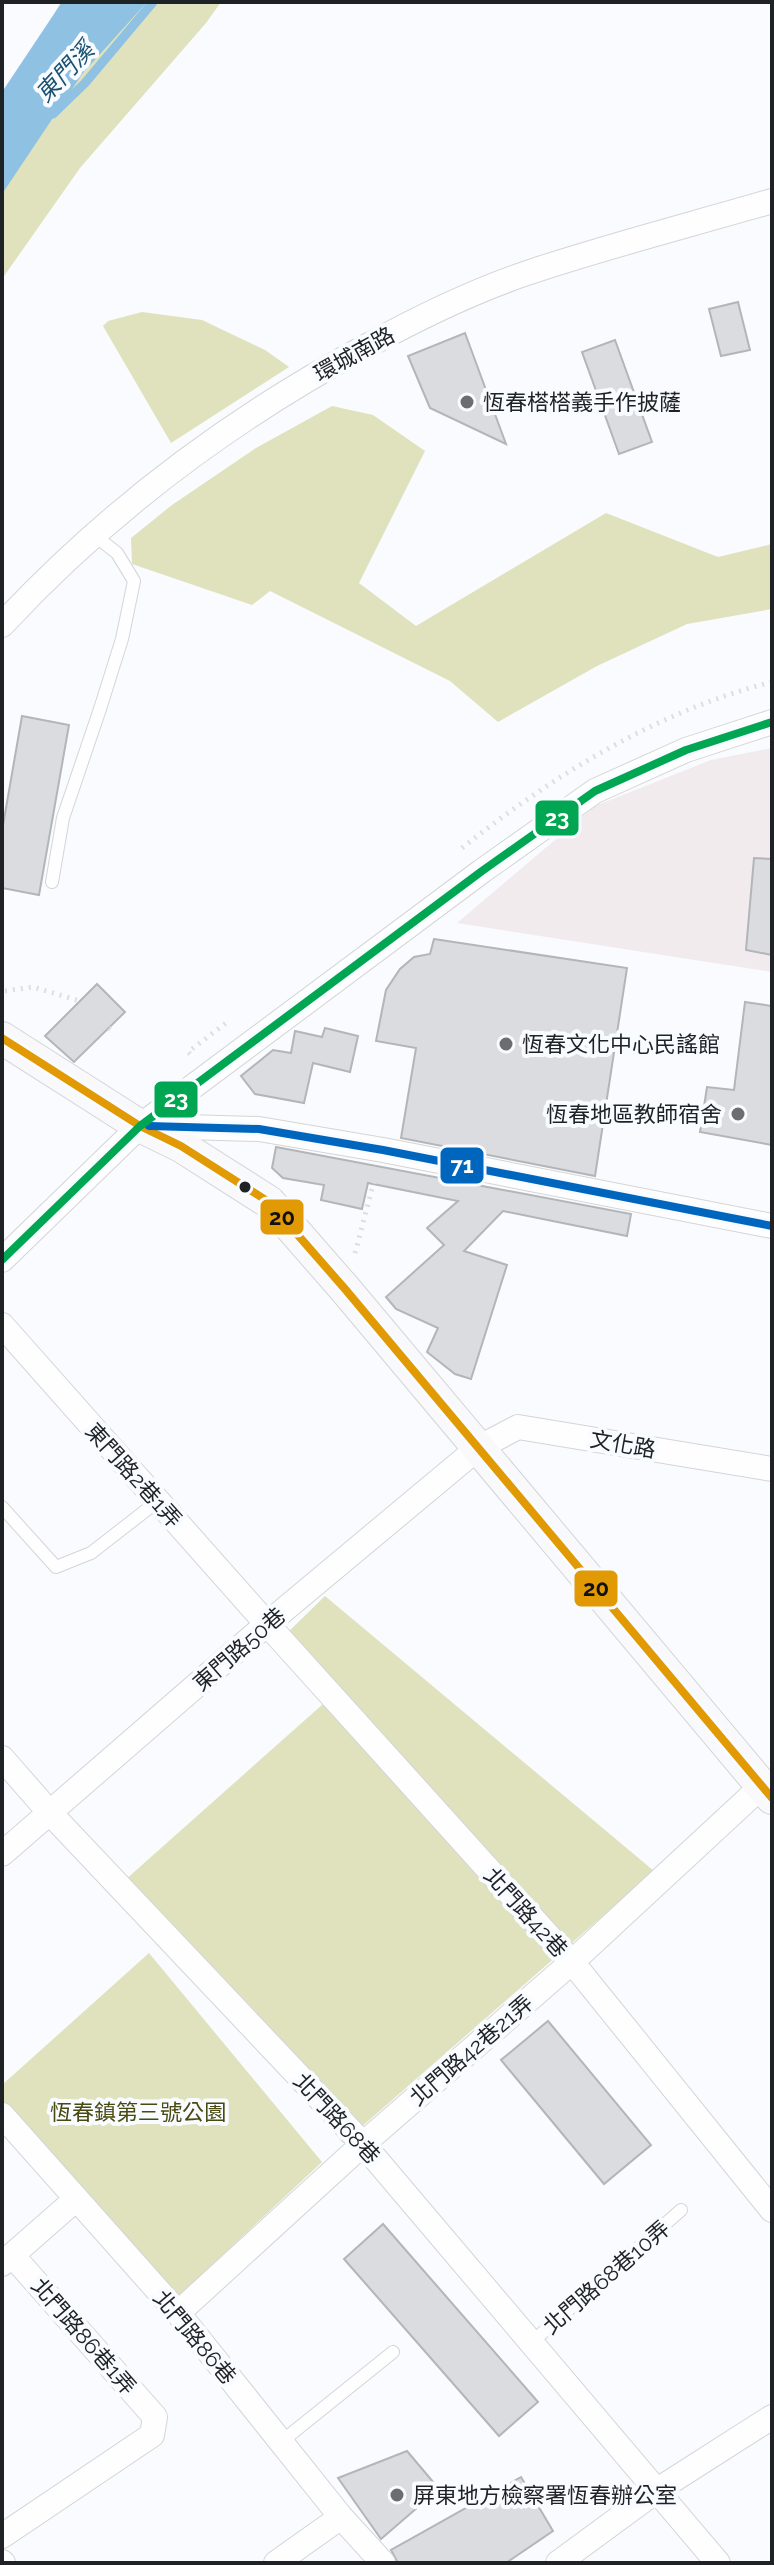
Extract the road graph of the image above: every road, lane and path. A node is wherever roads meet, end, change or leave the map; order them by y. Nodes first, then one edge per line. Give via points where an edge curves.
1 (772, 201) edge
2 (94, 535) junction
3 (2, 625) edge
4 (772, 722) edge
5 (52, 882) dead end
6 (5, 991) dead end
7 (80, 1001) dead end
8 (230, 1020) dead end
9 (109, 1028) dead end
10 (115, 1033) dead end
11 (2, 1038) edge
12 (188, 1052) dead end
13 (140, 1126) junction
14 (383, 1150) junction
15 (772, 1226) edge
16 (2, 1260) edge
17 (345, 1289) junction
18 (2, 1325) edge
19 (478, 1448) junction
20 (772, 1469) edge
21 (158, 1501) junction
22 (2, 1507) edge
23 (267, 1624) junction
24 (2, 1758) edge
25 (767, 1792) edge
26 (51, 1814) junction
27 (2, 1854) edge
28 (572, 1962) junction
29 (2, 2115) edge
30 (363, 2144) junction
31 (75, 2200) junction
32 (681, 2210) dead end
33 (772, 2210) edge
34 (7, 2260) edge
35 (178, 2313) junction
36 (531, 2343) junction
37 (393, 2352) dead end
38 (772, 2417) edge
39 (281, 2442) junction
40 (656, 2491) junction
41 (341, 2517) junction
42 (2, 2536) edge
43 (276, 2563) edge
44 (383, 2563) edge
45 (558, 2563) edge
46 (718, 2563) edge

1 - 2 street, 環城南路 via 526,273 424,315 231,427
2 - 3 street, 環城南路
2 - 5 lane via 117,553 134,581 109,681 63,818
4 - 13 street via 686,750 595,791
6 - 7 path via 33,987
8 - 12 path
9 - 10 path
11 - 13 main road
13 - 14 street via 259,1129
13 - 16 street
13 - 17 main road via 269,1202
14 - 15 street
14 - 17 path
17 - 19 main road
18 - 21 street, 東門路2巷1弄
19 - 20 street, 文化路 via 518,1427
19 - 23 street, 東門路50巷
19 - 25 main road
21 - 22 lane via 91,1553 56,1567
21 - 23 street, 東門路2巷1弄
23 - 26 street, 東門路50巷
23 - 28 street, 北門路42巷
24 - 26 street, 北門路68巷
25 - 28 street, 北門路42巷21弄
26 - 27 street, 東門路50巷
26 - 30 street, 北門路68巷
28 - 30 street, 北門路42巷21弄
28 - 33 street, 北門路42巷
29 - 31 street, 北門路86巷
30 - 35 street, 北門路42巷21弄
30 - 36 street, 北門路68巷
31 - 34 street
31 - 35 street, 北門路86巷
32 - 36 lane, 北門路68巷10弄
34 - 42 street, 北門路86巷1弄 via 155,2417 152,2435
35 - 39 street, 北門路86巷
36 - 40 street, 北門路68巷
37 - 39 lane
38 - 40 street
39 - 41 street, 北門路86巷
40 - 45 street
40 - 46 street, 北門路68巷
41 - 43 street
41 - 44 street, 北門路86巷

